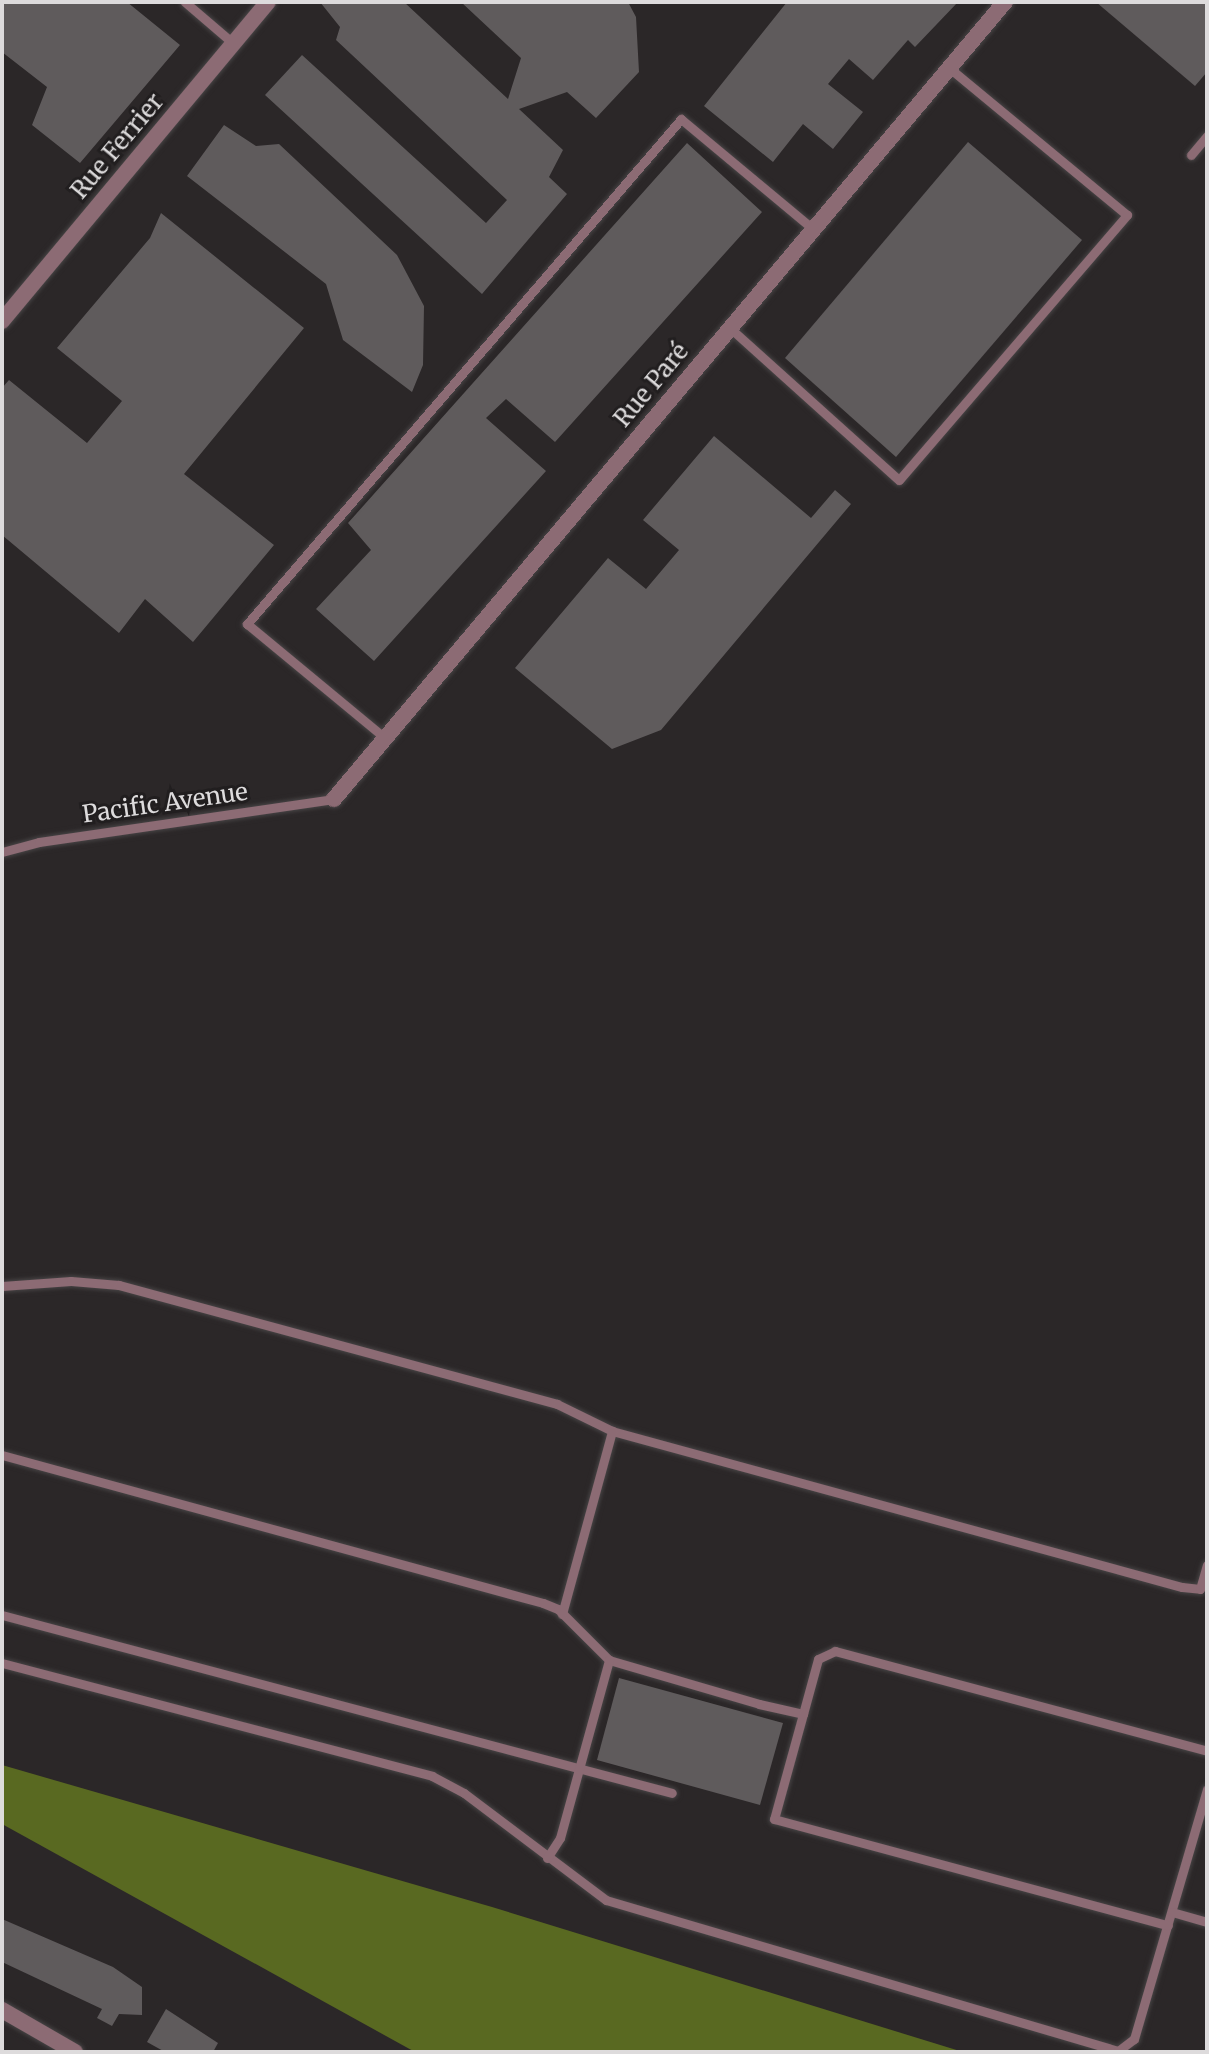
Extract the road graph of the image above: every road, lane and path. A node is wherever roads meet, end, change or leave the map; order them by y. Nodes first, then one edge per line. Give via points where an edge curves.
1 (185, 2) edge
2 (268, 2) edge
3 (1005, 2) edge
4 (234, 44) junction
5 (949, 68) junction
6 (1207, 136) edge
7 (1191, 155) dead end
8 (813, 229) junction
9 (2, 321) edge
10 (730, 328) junction
11 (385, 738) junction
12 (334, 799) joint
13 (2, 852) edge
14 (2, 1286) edge
15 (612, 1431) junction
16 (2, 1455) edge
17 (1207, 1565) edge
18 (1204, 1590) edge
19 (562, 1614) junction
20 (2, 1615) edge
21 (609, 1660) junction
22 (2, 1663) edge
23 (803, 1714) junction
24 (1207, 1751) edge
25 (578, 1767) junction
26 (1207, 1789) edge
27 (672, 1793) dead end
28 (547, 1858) junction
29 (1172, 1912) junction
30 (1207, 1922) edge
31 (1168, 1925) junction
32 (2, 2010) edge
33 (75, 2052) edge

1 - 4 lane
2 - 4 street, Rue Ferrier
3 - 5 street, Rue Paré
4 - 9 street, Rue Ferrier
5 - 8 street, Rue Paré
5 - 10 lane via 1127,215 899,480
6 - 7 lane
8 - 10 street, Rue Paré
8 - 11 lane via 681,119 247,624
10 - 11 street, Rue Paré
11 - 12 street, Rue Paré
12 - 13 lane, Pacific Avenue
14 - 15 lane via 71,1281 119,1285 557,1404
15 - 18 lane
15 - 19 lane
16 - 19 lane via 543,1603
17 - 18 lane
19 - 21 lane
20 - 25 lane
21 - 23 lane
21 - 25 lane
22 - 28 lane via 432,1776 464,1793
23 - 24 lane via 818,1659 835,1651
23 - 31 lane via 774,1819
25 - 27 lane
25 - 28 lane via 560,1838
26 - 29 lane
28 - 31 lane via 592,1893 615,1903 1110,2051 1125,2050 1134,2039
29 - 30 lane
29 - 31 lane
32 - 33 street

